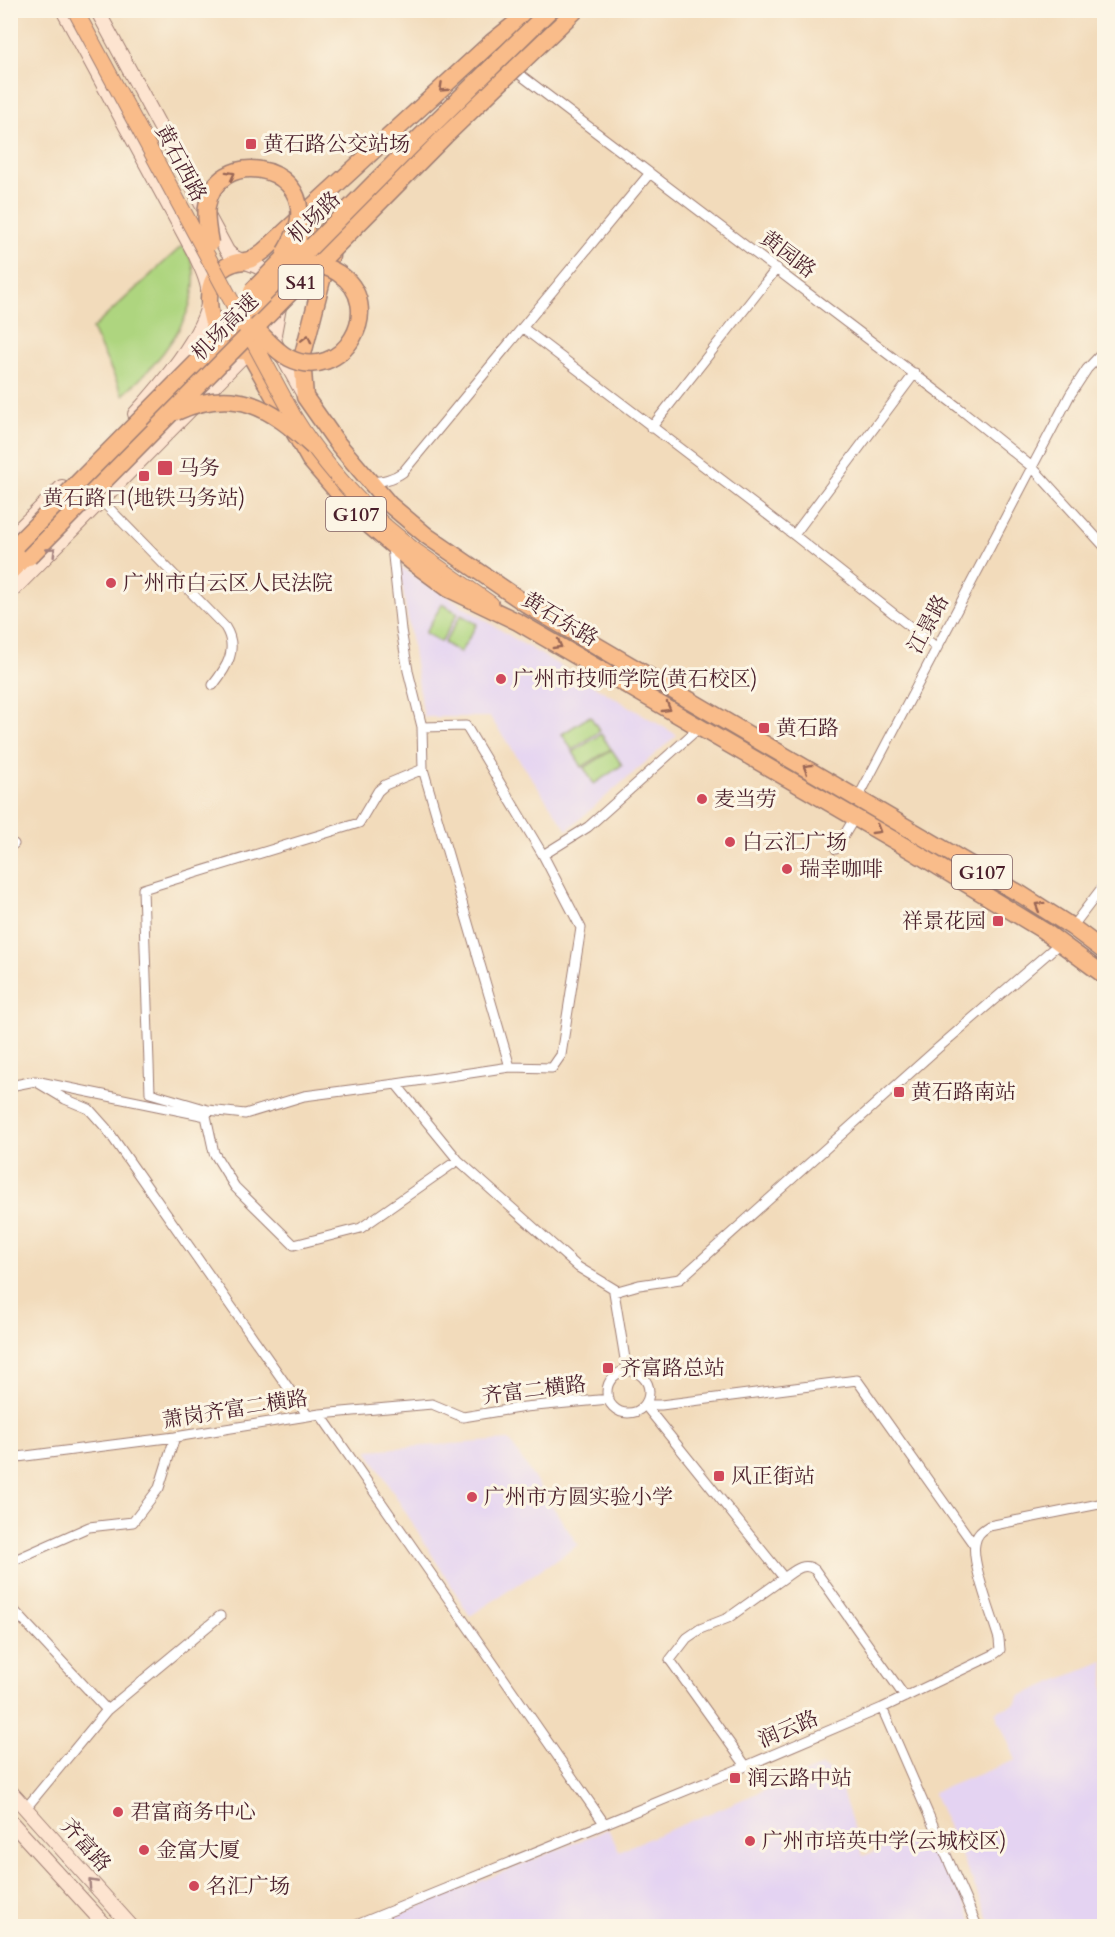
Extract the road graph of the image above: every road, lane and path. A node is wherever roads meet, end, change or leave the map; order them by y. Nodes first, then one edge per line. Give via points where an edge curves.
1 (63, 10) edge
2 (75, 10) edge
3 (85, 10) edge
4 (97, 10) edge
5 (538, 10) edge
6 (550, 10) edge
7 (576, 14) edge
8 (517, 16) edge
9 (518, 73) junction
10 (429, 130) junction
11 (650, 173) junction
12 (304, 215) junction
13 (208, 218) junction
14 (182, 230) junction
15 (210, 243) junction
16 (334, 248) junction
17 (246, 261) junction
18 (777, 268) junction
19 (282, 269) junction
20 (209, 299) junction
21 (280, 301) junction
22 (276, 323) junction
23 (523, 328) junction
24 (252, 339) junction
25 (1104, 351) edge
26 (285, 363) junction
27 (915, 374) junction
28 (261, 375) junction
29 (305, 397) junction
30 (283, 415) junction
31 (133, 417) junction
32 (162, 418) junction
33 (651, 428) junction
34 (161, 441) junction
35 (313, 447) junction
36 (1032, 467) junction
37 (368, 482) junction
38 (102, 501) junction
39 (388, 522) junction
40 (794, 534) junction
41 (36, 537) junction
42 (10, 538) edge
43 (1104, 546) edge
44 (392, 547) junction
45 (10, 553) edge
46 (10, 574) edge
47 (10, 593) edge
48 (529, 606) junction
49 (518, 622) junction
50 (936, 647) junction
51 (213, 685) dead end
52 (422, 727) junction
53 (700, 727) junction
54 (423, 769) junction
55 (858, 798) junction
56 (855, 817) junction
57 (836, 849) dead end
58 (543, 855) junction
59 (1104, 885) edge
60 (1072, 927) junction
61 (1061, 942) junction
62 (1104, 951) edge
63 (1104, 975) edge
64 (510, 1067) junction
65 (35, 1081) junction
66 (396, 1084) junction
67 (10, 1086) edge
68 (207, 1113) junction
69 (458, 1160) junction
70 (616, 1290) junction
71 (627, 1371) junction
72 (609, 1399) junction
73 (645, 1405) junction
74 (320, 1414) junction
75 (308, 1416) junction
76 (463, 1417) joint
77 (175, 1437) junction
78 (10, 1458) edge
79 (1104, 1503) edge
80 (974, 1545) junction
81 (10, 1562) edge
82 (784, 1578) junction
83 (10, 1606) edge
84 (220, 1616) dead end
85 (905, 1697) junction
86 (882, 1708) junction
87 (107, 1710) junction
88 (746, 1766) junction
89 (10, 1791) edge
90 (26, 1808) junction
91 (10, 1821) edge
92 (604, 1824) junction
93 (106, 1926) edge
94 (131, 1926) edge
95 (354, 1926) edge
96 (977, 1926) edge

1 - 14 main road
2 - 24 main road, 黄石西路, bridge
3 - 15 main road, 黄石西路
4 - 13 main road
5 - 8 highway, 机场路
5 - 10 highway, 机场路
6 - 45 highway, 机场高速 / S41, bridge
7 - 9 highway, 机场路
7 - 10 highway, 机场路 via 528,46
7 - 46 highway, 机场高速 / S41, bridge via 453,129
8 -> 12 highway, 机场路
9 - 11 street, 黄园路
9 - 16 highway, 机场路
10 - 19 highway, 机场路, bridge
11 - 18 street, 黄园路
11 - 23 street
12 - 16 highway via 308,237 318,245
12 - 17 highway, 机场路 via 265,250
13 - 14 main road
13 - 17 main road via 230,255
14 - 20 main road via 205,276
15 -> 19 highway, bridge via 207,213 214,188 240,170 267,171 288,186 299,211
15 - 24 main road, 黄石西路, bridge
16 - 21 main road
29 -> 16 highway via 302,358
17 - 20 highway via 232,263 219,273
17 - 21 main road via 270,275
18 - 27 street, 黄园路
18 - 33 street
19 - 24 highway, bridge via 321,265 343,277 359,304 356,334 340,353 317,363 290,359
19 - 32 highway, 机场路, bridge via 263,299
19 - 41 highway, 机场路, bridge
20 - 24 highway via 219,335 237,351
20 - 31 main road via 201,322 178,361
21 - 22 main road
22 - 24 main road via 267,340
22 - 26 main road via 275,343
23 - 33 street
23 - 37 street via 403,472 386,480
24 - 28 highway, G107
24 - 34 main road
24 - 35 main road, 黄石东路, bridge
24 - 39 main road, 黄石东路, bridge via 320,439
25 - 36 street, 江景路 via 1070,395
26 - 28 highway via 268,362
26 - 29 main road
27 - 36 street, 黄园路
27 - 40 street
28 - 30 highway, G107
29 - 30 highway via 291,398
29 - 37 highway, G107
30 - 44 highway, G107 via 320,473
31 - 34 main road via 146,419
31 - 42 main road
32 - 35 highway, bridge via 203,402 243,402 278,417
32 - 41 highway, 机场路, bridge
33 - 40 street
34 - 38 main road
35 - 39 main road, 黄石东路, bridge via 352,494
36 - 43 street, 黄园路
36 - 50 street, 江景路
37 - 48 highway, G107 via 427,536
47 -> 38 main road
38 - 51 street via 230,634 230,658
39 - 48 main road, 黄石东路 via 461,572
39 - 49 main road, 黄石东路 via 414,550
40 - 50 street
41 - 45 highway, 机场路
41 - 46 highway, 机场路
44 - 49 highway, G107 via 449,588
44 - 52 street via 402,640
55 -> 48 highway, 黄石东路 / G107
49 -> 53 highway, 黄石东路 / G107
50 - 55 street, 江景路
52 - 54 street
52 - 58 street via 466,726
53 - 56 highway, 黄石东路 / G107
53 - 58 street via 588,827
54 - 64 street
54 - 68 street via 385,785 359,823 143,889 150,1094
60 -> 55 highway, 黄石东路 / G107
56 - 57 street
56 -> 61 highway, 黄石东路 / G107
58 - 64 street via 580,928 565,1032 561,1055 552,1068
59 - 60 street
60 - 62 highway, 黄石东路 / G107
61 - 63 highway, 黄石东路 / G107
61 - 70 street via 680,1279
64 - 66 street
65 - 67 street
65 - 68 street
65 - 75 street via 89,1109 106,1128
66 - 68 street via 304,1096 245,1114
66 - 69 street
68 - 69 street via 214,1153 235,1187 294,1245 361,1228
69 - 70 street via 578,1267
70 - 71 street
71 - 72 street via 611,1380
71 - 73 street via 645,1380 649,1391
72 - 73 street via 616,1409 628,1413
72 - 76 street, 齐富二横路
73 - 80 street via 857,1380
73 - 82 street
74 - 75 street, 萧岗齐富二横路
74 - 76 street, 萧岗齐富二横路 via 432,1404
74 - 92 street
75 - 77 street, 萧岗齐富二横路
77 - 78 street, 萧岗齐富二横路
77 - 81 street via 159,1488 133,1522 89,1527
79 - 80 street via 989,1526 979,1532
80 - 85 street, 润云路 via 1000,1650
82 - 85 street via 804,1565 815,1570
82 - 88 street via 728,1618 687,1638 670,1660
83 - 87 street
84 - 87 street
85 - 86 street, 润云路
86 - 88 street, 润云路
86 - 96 street
87 - 90 street
88 - 92 street, 润云路
89 - 90 main road, 齐富路
94 -> 90 main road, 齐富路
91 - 93 main road, 齐富路
92 - 95 street, 润云路

